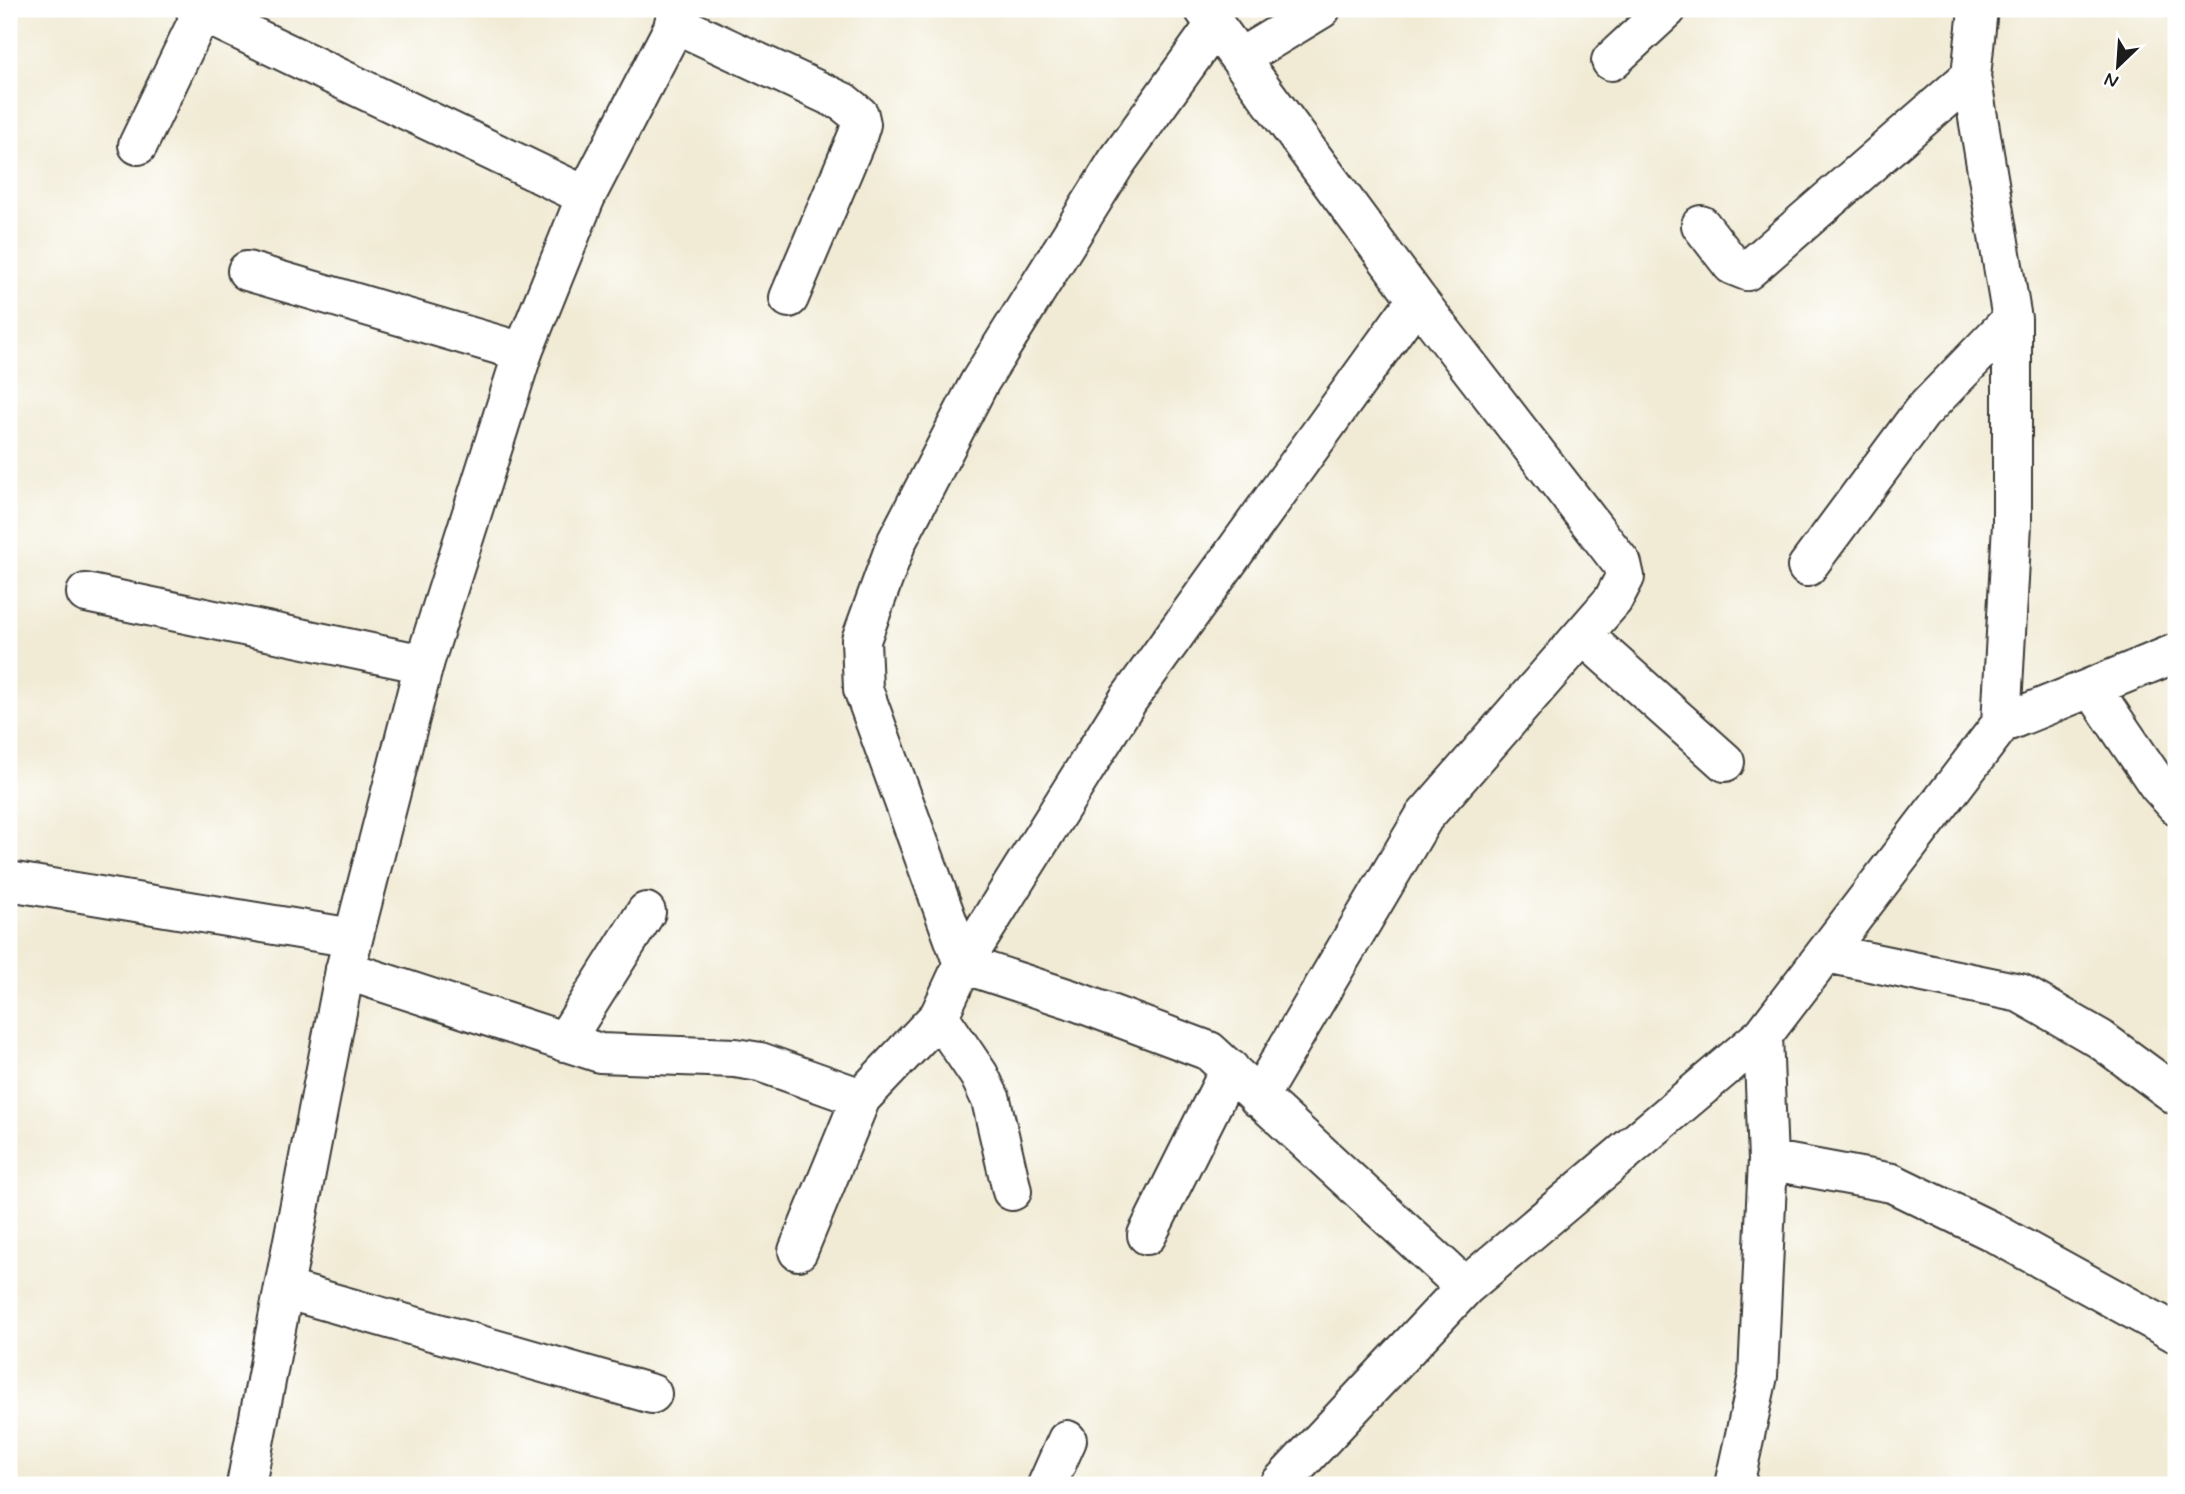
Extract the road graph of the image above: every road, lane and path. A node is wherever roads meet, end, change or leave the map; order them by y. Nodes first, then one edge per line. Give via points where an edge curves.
1 (1321, 9) edge
2 (1667, 9) edge
3 (1978, 9) edge
4 (198, 10) edge
5 (679, 16) edge
6 (1210, 17) edge
7 (1240, 58) junction
8 (1611, 61) dead end
9 (1972, 76) junction
10 (138, 145) dead end
11 (586, 196) junction
12 (1701, 225) dead end
13 (247, 271) dead end
14 (789, 298) dead end
15 (1417, 299) junction
16 (2012, 319) junction
17 (523, 352) junction
18 (1807, 567) dead end
19 (86, 593) dead end
20 (1583, 635) junction
21 (2176, 653) edge
22 (424, 664) junction
23 (2092, 688) junction
24 (2001, 724) junction
25 (1725, 762) dead end
26 (2176, 805) edge
27 (9, 881) edge
28 (646, 912) dead end
29 (1826, 953) junction
30 (349, 954) junction
31 (963, 964) junction
32 (939, 1016) junction
33 (1763, 1035) junction
34 (564, 1042) junction
35 (1230, 1069) junction
36 (2176, 1095) edge
37 (861, 1098) junction
38 (1258, 1098) junction
39 (1768, 1160) junction
40 (1012, 1191) dead end
41 (1147, 1235) dead end
42 (798, 1251) dead end
43 (1465, 1287) junction
44 (284, 1289) junction
45 (2176, 1333) edge
46 (652, 1394) dead end
47 (1067, 1440) dead end
48 (246, 1485) edge
49 (1047, 1485) edge
50 (1279, 1485) edge
51 (1734, 1485) edge

1 - 7 street
2 - 8 street
3 - 9 street
4 - 10 street
4 - 11 street
5 - 11 street
5 - 14 street via 859,115 857,137
6 - 7 street
6 - 31 street via 979,383 897,541 861,640 863,690 870,713
7 - 15 street
9 - 12 street via 1747,271 1732,265
9 - 16 street
11 - 17 street
13 - 17 street
15 - 20 street via 1622,564 1625,577 1620,588
15 - 31 street via 1128,700
16 - 18 street via 1921,413
16 - 24 street via 2012,524
17 - 22 street
19 - 22 street
20 - 25 street
20 - 38 street via 1424,817
21 - 23 street
22 - 30 street
23 - 24 street
23 - 26 street
24 - 29 street
27 - 30 street
28 - 34 street
29 - 33 street
29 - 36 street via 2020,993 2073,1021
30 - 34 street
30 - 44 street
31 - 32 street
31 - 35 street via 1185,1040 1209,1051
32 - 37 street
32 - 40 street via 991,1100
33 - 39 street
33 - 43 street
34 - 37 street via 600,1053 760,1062
35 - 38 street
35 - 41 street
37 - 42 street
38 - 43 street
39 - 45 street via 1892,1183 1991,1231
39 - 51 street via 1758,1376
43 - 50 street
44 - 46 street
44 - 48 street
47 - 49 street

